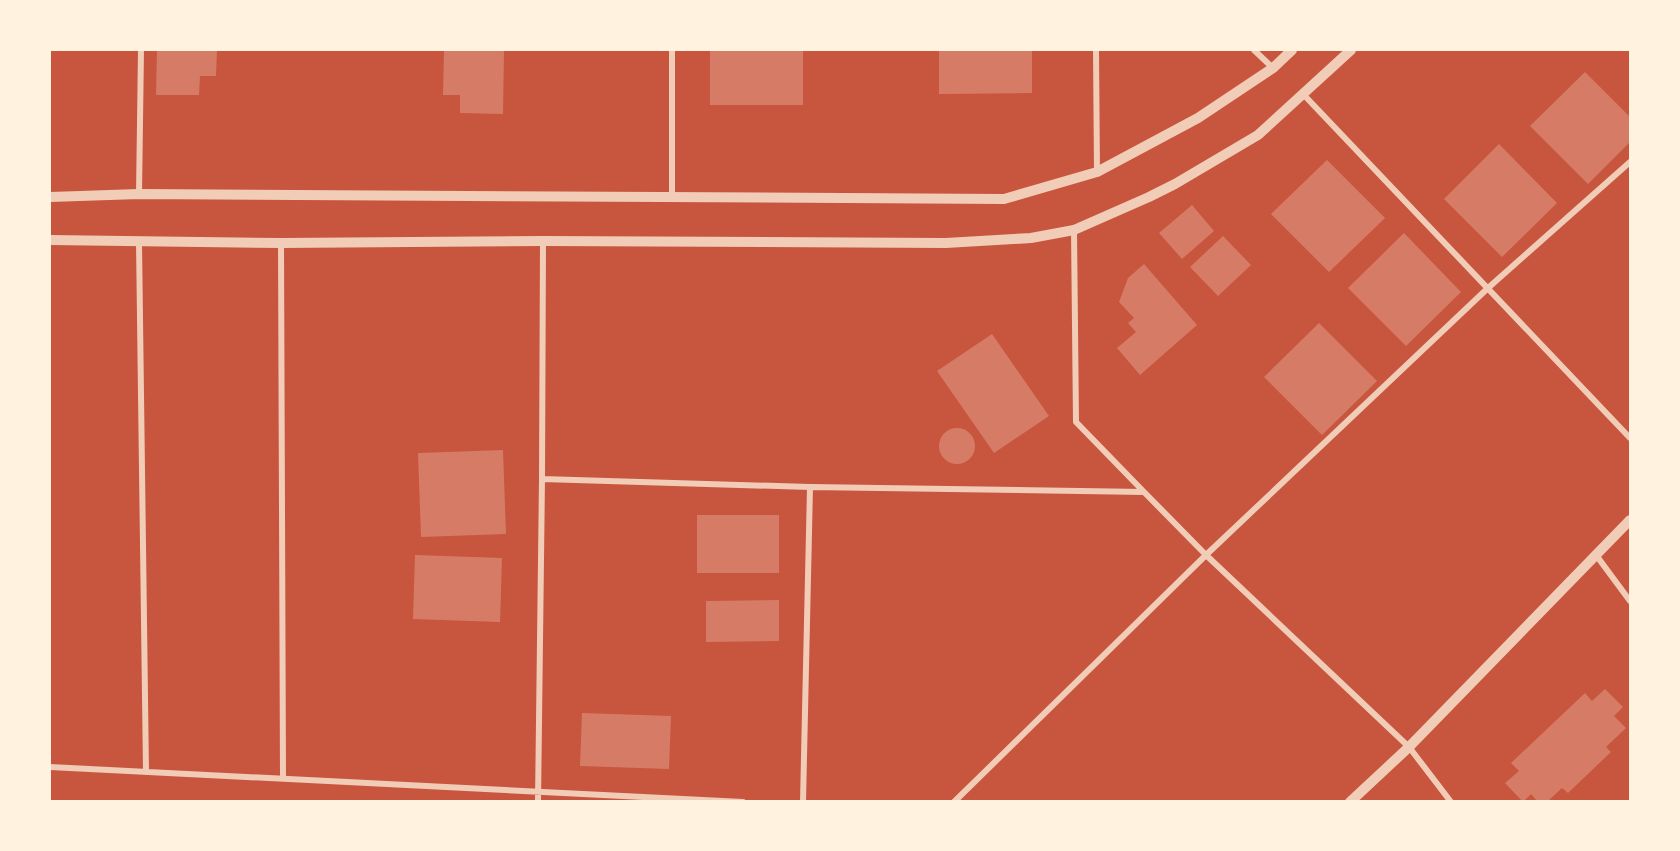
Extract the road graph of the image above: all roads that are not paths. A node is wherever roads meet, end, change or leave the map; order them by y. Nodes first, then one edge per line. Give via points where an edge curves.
1 (141, 50) edge
2 (672, 50) edge
3 (1096, 50) edge
4 (1254, 50) edge
5 (1292, 50) edge
6 (1351, 50) edge
7 (1273, 68) junction
8 (1303, 94) junction
9 (1630, 162) edge
10 (1097, 172) junction
11 (139, 194) junction
12 (50, 197) edge
13 (672, 198) junction
14 (1074, 230) junction
15 (50, 240) edge
16 (543, 241) junction
17 (140, 242) junction
18 (281, 243) junction
19 (1488, 288) junction
20 (1630, 438) edge
21 (542, 479) junction
22 (810, 487) junction
23 (1144, 492) junction
24 (1630, 520) edge
25 (1206, 555) junction
26 (1596, 555) junction
27 (1630, 601) edge
28 (1409, 747) junction
29 (50, 767) edge
30 (146, 772) junction
31 (283, 778) junction
32 (539, 791) junction
33 (538, 801) edge
34 (743, 801) edge
35 (803, 801) edge
36 (954, 801) edge
37 (1350, 801) edge
38 (1450, 801) edge

1 - 11 street
2 - 13 street
3 - 10 street
4 - 7 street
5 - 7 street
6 - 8 street
7 - 10 street via 1198,118
8 - 14 street via 1258,135 1149,197
8 - 19 street
9 - 19 street
10 - 13 street via 1004,199
11 - 12 street
11 - 13 street
14 - 16 street via 1031,238 946,243
14 - 23 street via 1076,422
15 - 17 street
16 - 18 street
16 - 21 street
17 - 18 street
17 - 30 street
18 - 31 street
19 - 20 street
19 - 25 street
21 - 22 street
21 - 32 street
22 - 23 street
22 - 35 street
23 - 25 street
24 - 26 street
25 - 28 street
25 - 36 street
26 - 27 street
26 - 28 street
28 - 37 street
28 - 38 street
29 - 30 street
30 - 31 street
31 - 32 street
32 - 33 street
32 - 34 street

